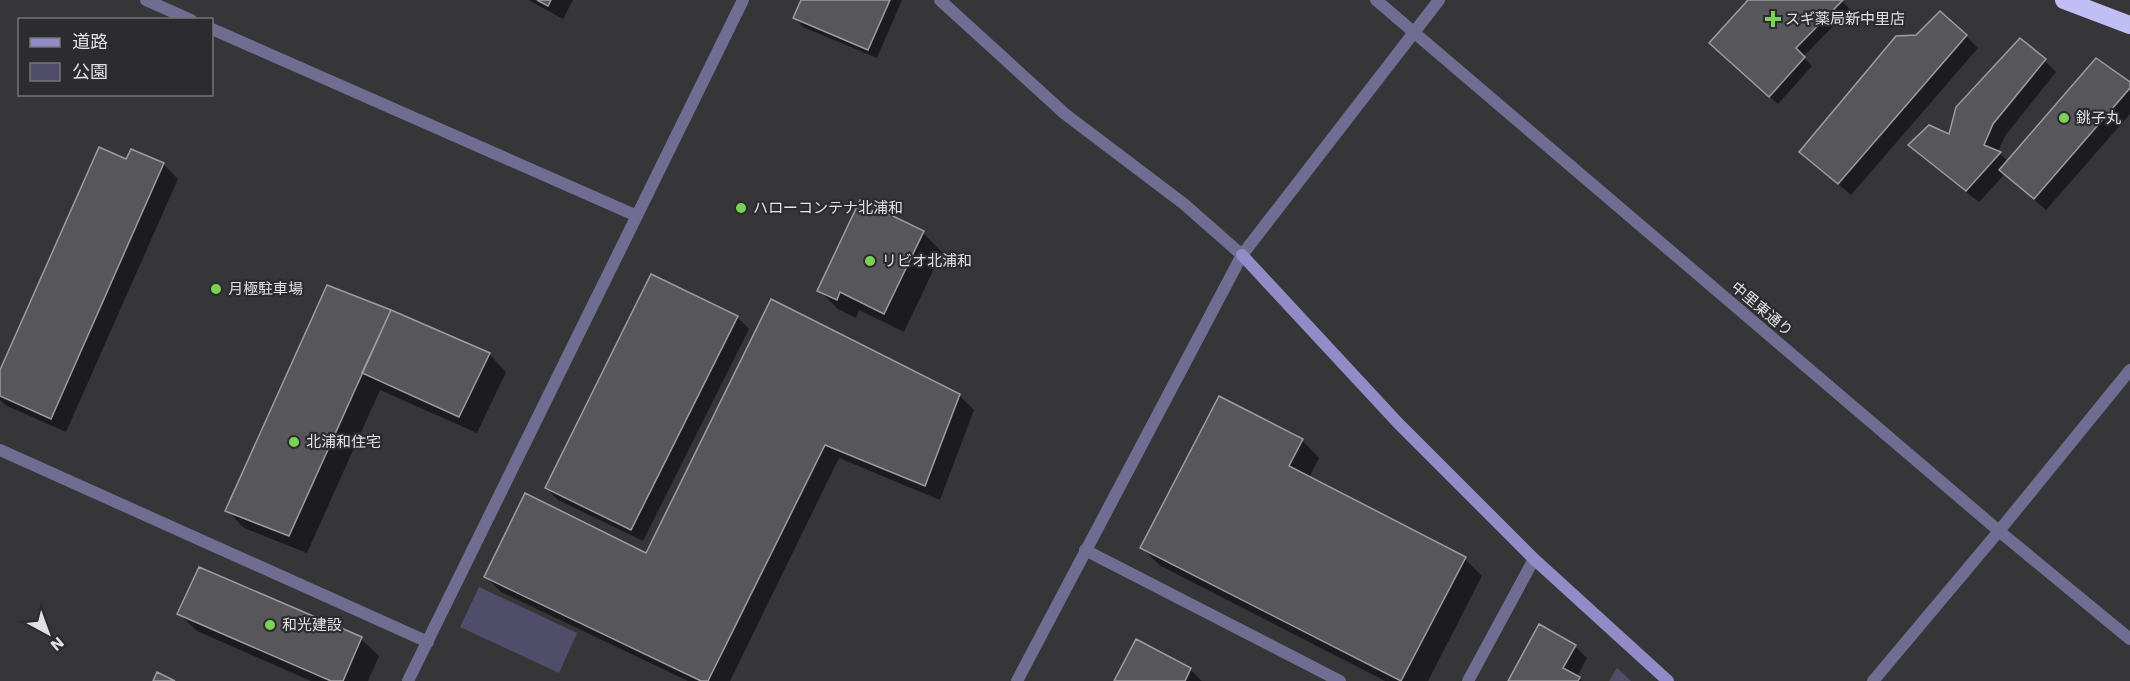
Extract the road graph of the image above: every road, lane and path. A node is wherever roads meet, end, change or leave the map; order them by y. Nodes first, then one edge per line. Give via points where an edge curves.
1 (146, 0) edge
2 (743, 0) edge
3 (940, 0) edge
4 (1376, 0) edge
5 (1439, 0) edge
6 (2064, 0) edge
7 (186, 18) edge
8 (2130, 25) edge
9 (213, 29) edge
10 (1413, 32) junction
11 (637, 216) junction
12 (1242, 255) junction
13 (2130, 370) edge
14 (0, 450) edge
15 (1999, 531) junction
16 (1085, 550) junction
17 (1534, 559) junction
18 (2130, 639) edge
19 (428, 642) junction
20 (408, 681) edge
21 (1017, 681) edge
22 (1340, 681) edge
23 (1468, 681) edge
24 (1668, 681) edge
25 (1873, 681) edge

1 - 7 street
2 - 11 street
3 - 12 street via 1065,114 1184,204
4 - 10 street, 中里東通り
5 - 10 street
6 - 8 highway
9 - 11 street
10 - 12 street
10 - 15 street, 中里東通り
11 - 19 street
12 - 16 street
12 - 17 street via 1398,423
13 - 15 street
14 - 19 street
15 - 18 street, 中里東通り
15 - 25 street
16 - 21 street
16 - 22 street
17 - 23 street
17 - 24 street
19 - 20 street

